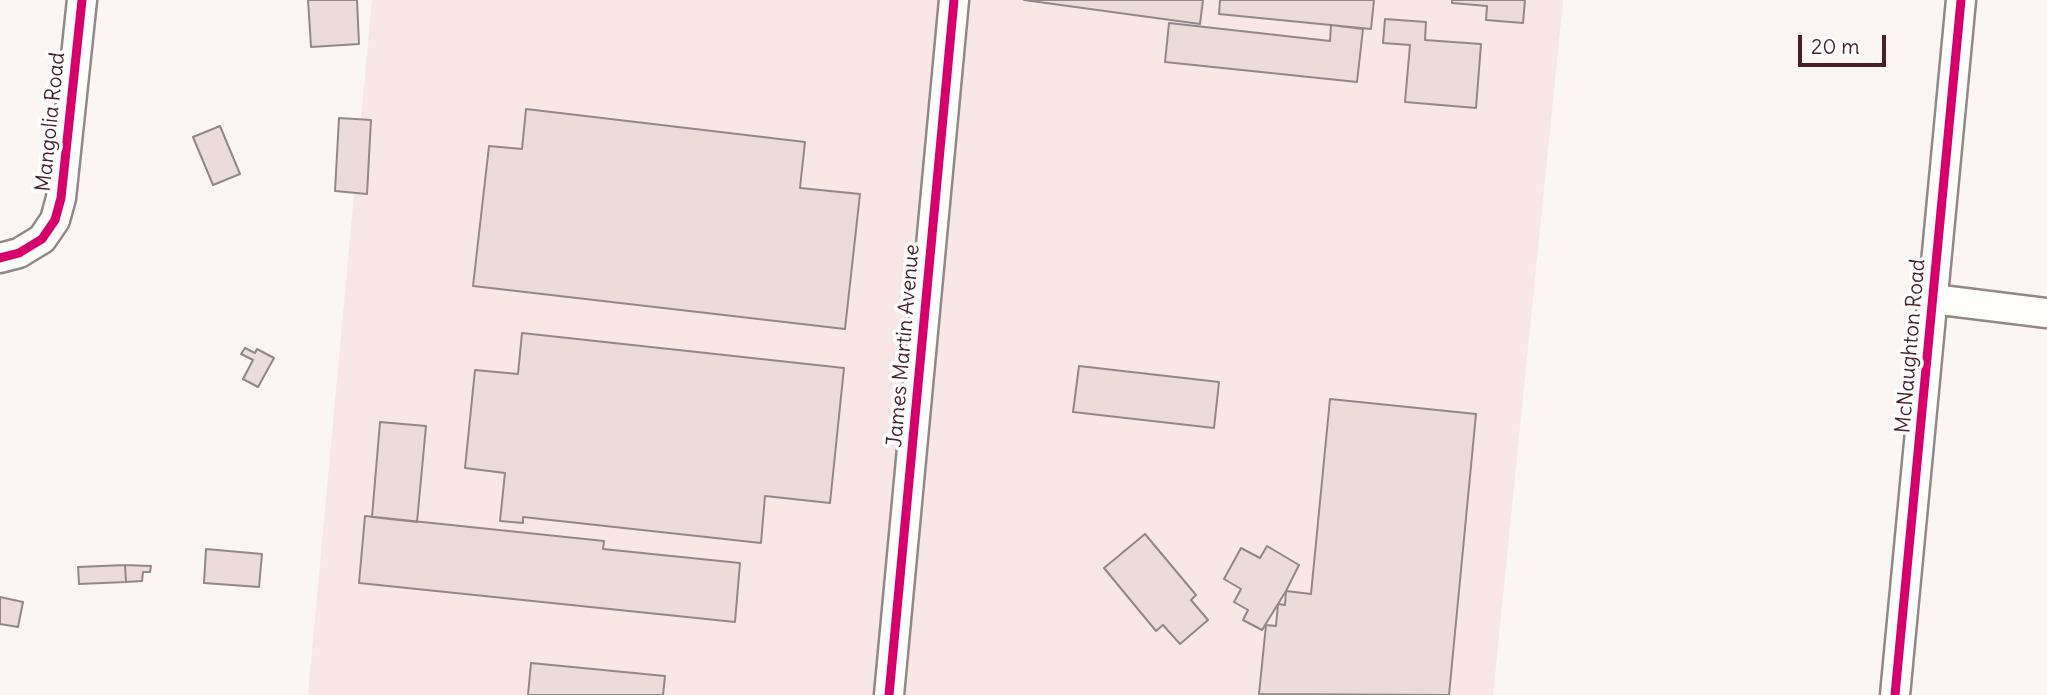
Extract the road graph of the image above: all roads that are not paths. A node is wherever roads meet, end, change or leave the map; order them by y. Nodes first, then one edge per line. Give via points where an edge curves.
1 (82, 0) edge
2 (954, 0) edge
3 (1961, 0) edge
4 (0, 258) edge
5 (1933, 299) junction
6 (2047, 313) edge
7 (889, 695) edge
8 (1895, 695) edge

1 - 4 street, Mangolia Road via 55,220 42,239
2 - 7 street, James Martin Avenue
3 - 5 street, McNaughton Road
5 - 6 street
5 - 8 street, McNaughton Road

